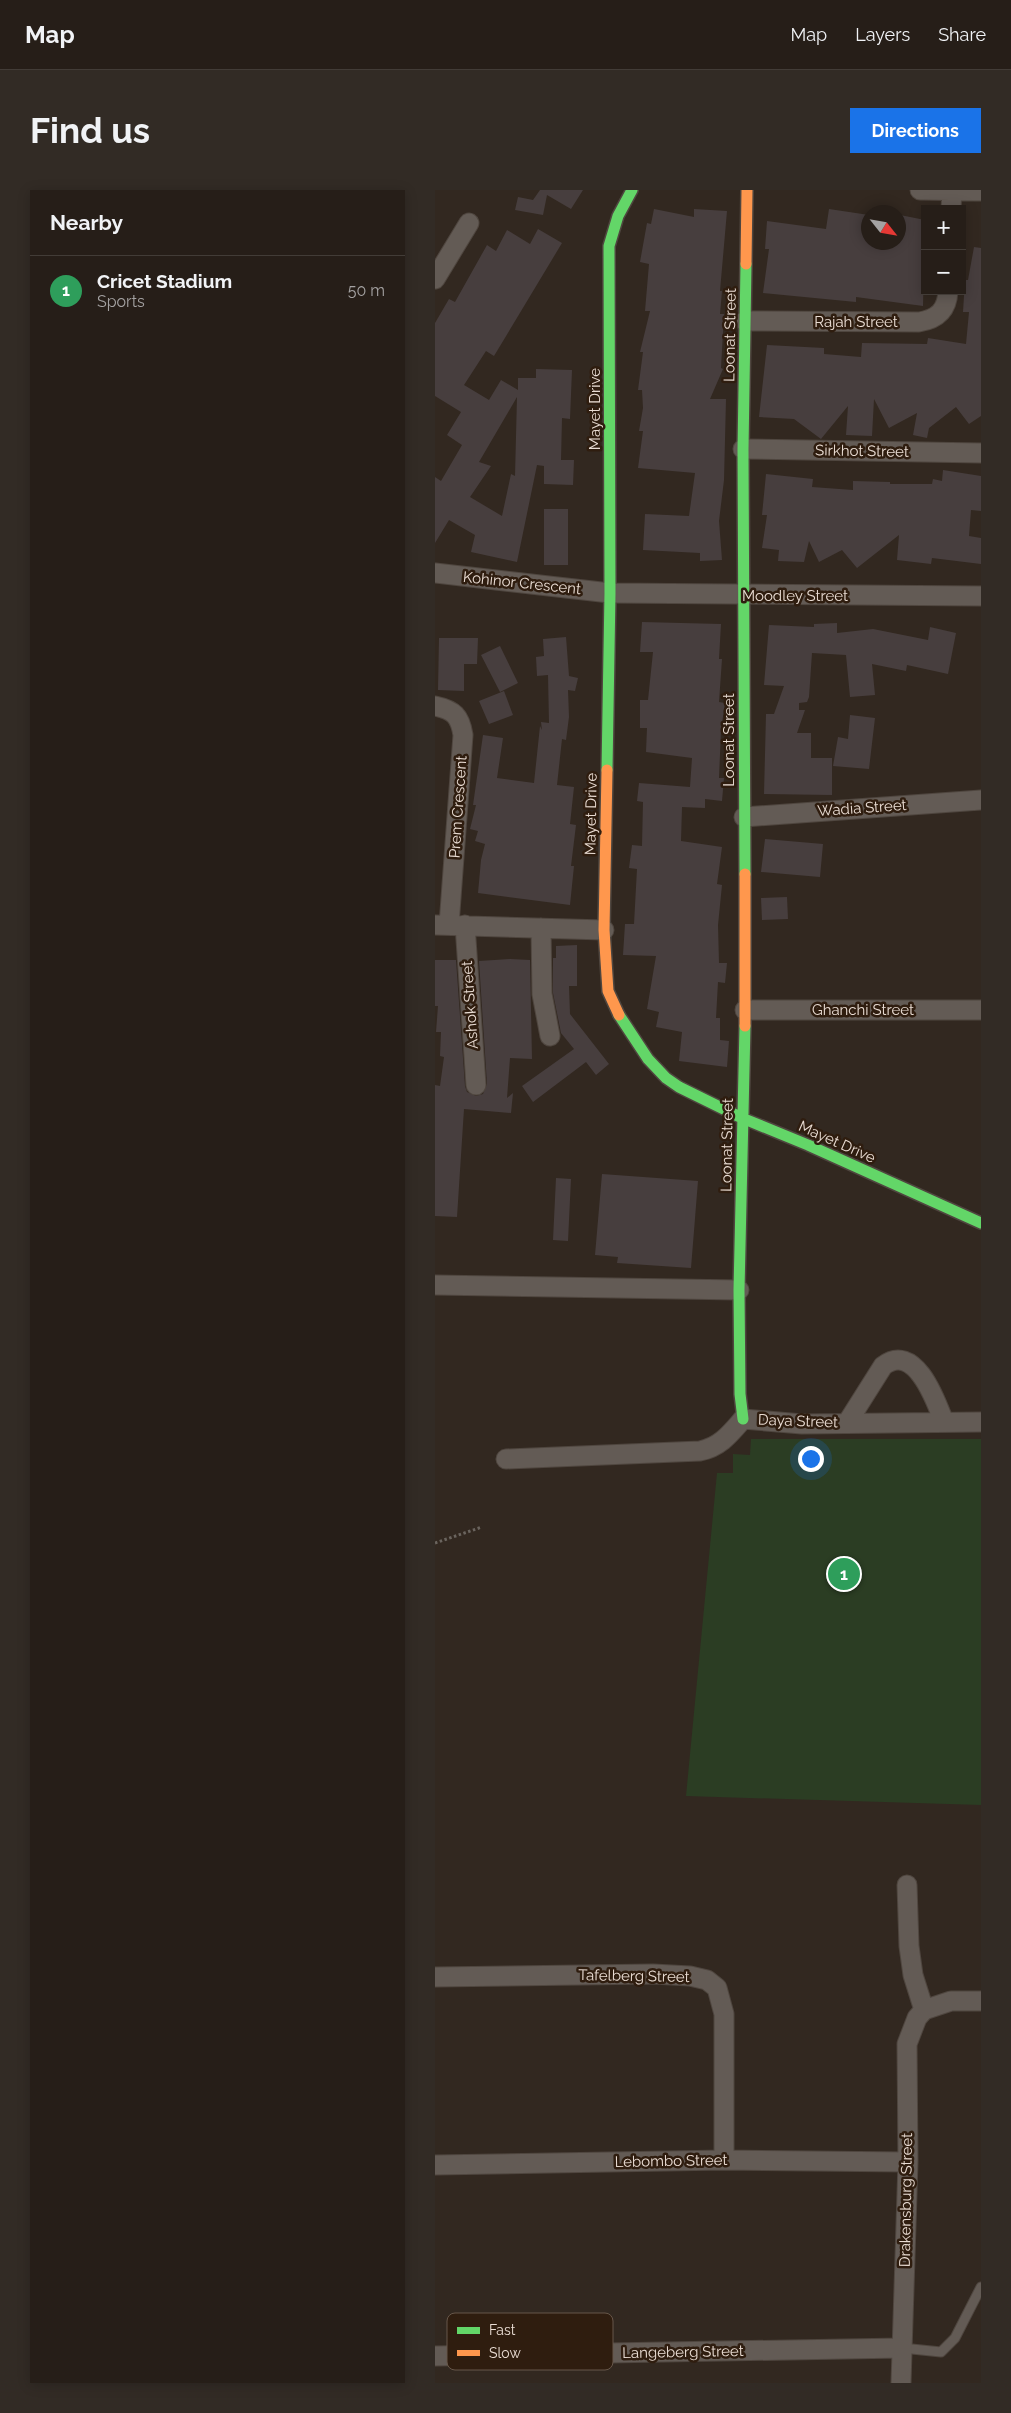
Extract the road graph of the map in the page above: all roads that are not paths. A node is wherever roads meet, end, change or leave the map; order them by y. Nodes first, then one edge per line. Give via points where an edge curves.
1 (632, 190) edge
2 (747, 190) edge
3 (920, 190) edge
4 (952, 191) edge
5 (981, 191) edge
6 (951, 205) edge
7 (469, 223) dead end
8 (435, 279) edge
9 (947, 295) edge
10 (745, 321) junction
11 (743, 449) junction
12 (981, 453) edge
13 (435, 573) edge
14 (610, 593) junction
15 (743, 595) junction
16 (981, 596) edge
17 (435, 706) edge
18 (981, 800) edge
19 (744, 817) junction
20 (450, 925) edge
21 (541, 928) junction
22 (604, 930) junction
23 (745, 1010) junction
24 (981, 1010) edge
25 (551, 1036) dead end
26 (476, 1085) dead end
27 (742, 1118) junction
28 (981, 1223) edge
29 (435, 1286) edge
30 (739, 1290) junction
31 (743, 1419) junction
32 (944, 1422) junction
33 (981, 1422) edge
34 (847, 1423) junction
35 (506, 1459) dead end
36 (907, 1885) dead end
37 (435, 1977) edge
38 (981, 2001) edge
39 (921, 2014) junction
40 (724, 2160) junction
41 (908, 2162) junction
42 (435, 2165) edge
43 (981, 2287) edge
44 (901, 2348) junction
45 (613, 2353) edge
46 (901, 2383) edge

1 - 14 street, Mayet Drive via 618,216 609,246
2 - 10 street, Loonat Street
3 - 4 street
4 - 5 street
4 - 6 street
7 - 8 street
9 - 10 street, Rajah Street via 940,314 928,320
10 - 11 street, Loonat Street
11 - 12 street, Sirkhot Street
11 - 15 street, Loonat Street
13 - 14 street, Kohinor Crescent
14 - 15 street, Moodley Street
14 - 22 street, Mayet Drive
15 - 16 street, Moodley Street
15 - 19 street, Loonat Street
17 - 20 street, Prem Crescent via 452,711 461,720 463,735
18 - 19 street, Wadia Street
19 - 23 street, Loonat Street
20 - 21 street
20 - 26 street, Ashok Street
21 - 22 street
21 - 25 street via 542,994
22 - 27 street, Mayet Drive via 608,991 619,1015 648,1059 679,1087
23 - 24 street, Ghanchi Street
23 - 27 street, Loonat Street
27 - 28 street, Mayet Drive
27 - 30 street, Loonat Street
29 - 30 street
30 - 31 street, Daya Street
31 - 34 street, Daya Street via 801,1424
31 - 35 street via 721,1443 700,1451
32 - 33 street, Daya Street
32 - 34 street, Daya Street
32 - 34 street via 920,1372 902,1361 883,1366
36 - 39 street via 909,1946
37 - 40 street, Tafelberg Street via 653,1974 695,1976 712,1983 720,1996 724,2014
38 - 39 street via 951,2001
39 - 41 street, Drakensburg Street via 907,2044
40 - 41 street, Lebombo Street
40 - 42 street, Lebombo Street
41 - 44 street, Drakensburg Street
43 - 44 lane via 955,2338 941,2352
44 - 45 street, Langeberg Street
44 - 46 street, Drakensburg Street

